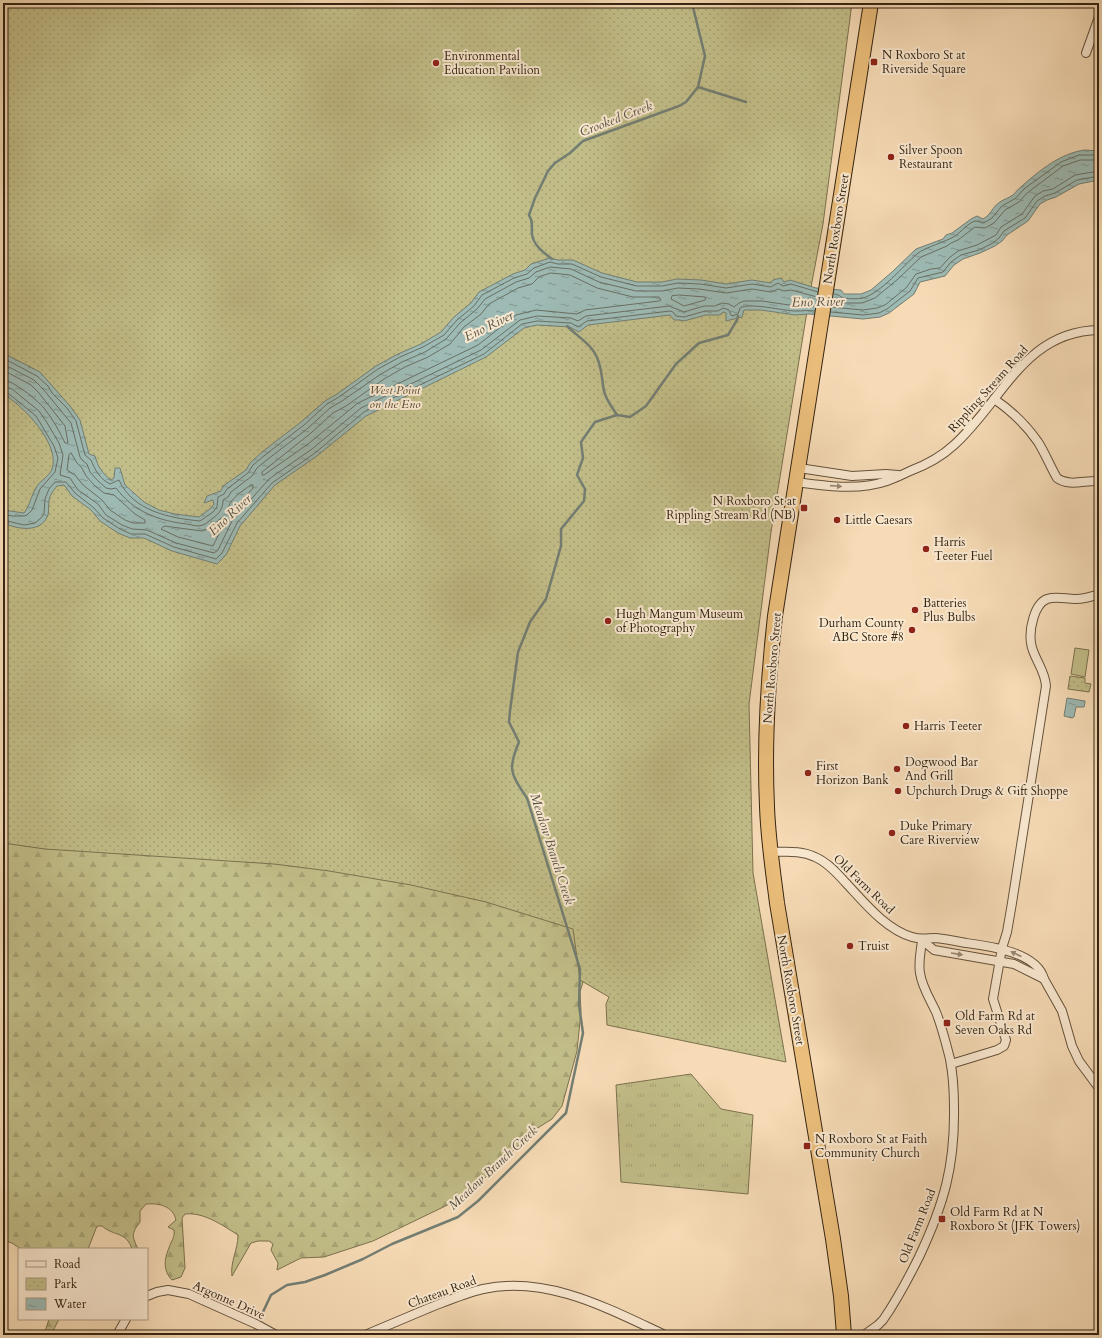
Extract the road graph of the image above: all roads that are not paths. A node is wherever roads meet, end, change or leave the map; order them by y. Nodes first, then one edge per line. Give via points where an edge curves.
1 (871, 3) edge
2 (1099, 17) edge
3 (1086, 53) dead end
4 (1099, 330) edge
5 (994, 399) junction
6 (798, 475) junction
7 (900, 475) junction
8 (1099, 481) edge
9 (1099, 594) edge
10 (770, 852) junction
11 (922, 940) junction
12 (1002, 948) junction
13 (1000, 960) junction
14 (1044, 979) junction
15 (950, 1064) junction
16 (1099, 1088) edge
17 (148, 1296) edge
18 (125, 1320) edge
19 (117, 1335) edge
20 (276, 1335) edge
21 (365, 1335) edge
22 (665, 1335) edge
23 (844, 1335) edge
24 (864, 1335) edge

1 - 6 highway, North Roxboro Street
2 - 3 street
4 - 5 street, Rippling Stream Road via 1076,333 1047,345 1025,362
5 - 7 street, Rippling Stream Road via 954,445 924,465
5 - 8 street via 1022,422 1034,437 1057,478 1068,483
6 - 7 street, Rippling Stream Road
6 -> 7 street, Rippling Stream Road via 837,487 878,484
6 - 10 highway, North Roxboro Street via 770,659 766,768
9 - 12 street via 1076,599 1046,599 1038,606 1033,616 1030,642 1045,677 1046,686 1012,903
10 - 11 street, Old Farm Road via 802,852 821,860 888,924 903,934
10 - 23 highway, North Roxboro Street via 833,1239
11 - 12 street via 936,938
11 -> 13 street via 934,950
11 - 15 street, Old Farm Road via 920,974 936,1014
12 - 13 street
14 -> 12 street via 1039,969 1025,958
13 - 14 street
13 - 15 street via 993,999 1006,1037 1004,1046
14 - 16 street via 1062,1012 1079,1061
15 - 24 street, Old Farm Road via 954,1091 954,1142 940,1208 895,1301 878,1326
17 - 20 street, Argonne Drive via 168,1290 189,1294
18 - 19 street
21 - 22 street, Chateau Road via 471,1292 508,1286 562,1292

